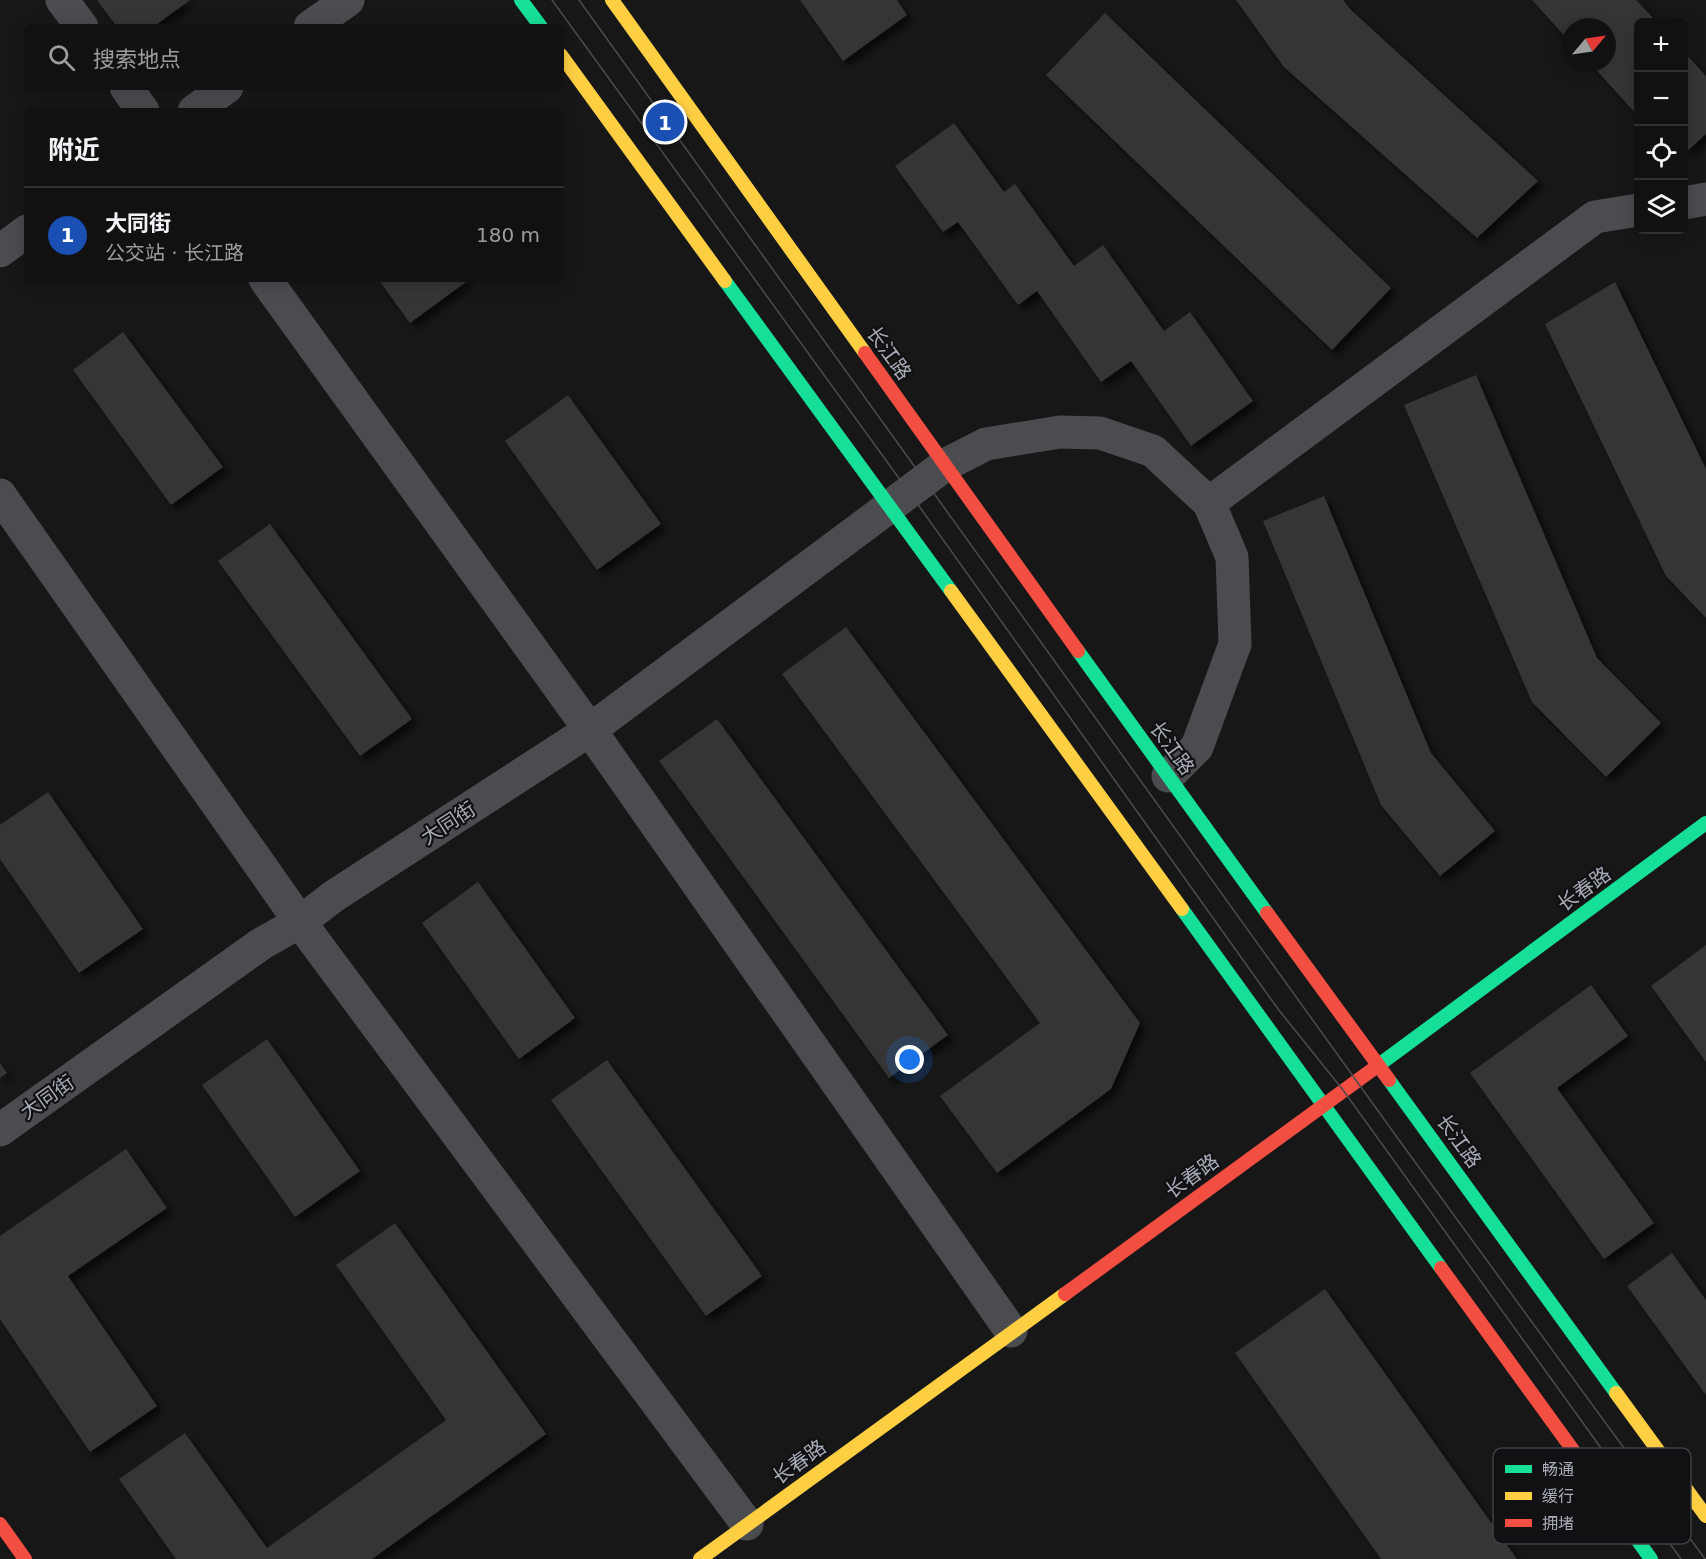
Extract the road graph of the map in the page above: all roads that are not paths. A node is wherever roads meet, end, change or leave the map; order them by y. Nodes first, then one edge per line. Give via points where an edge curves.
1 (62, 0) edge
2 (348, 0) edge
3 (521, 0) edge
4 (612, 0) edge
5 (80, 24) edge
6 (314, 24) edge
7 (539, 24) edge
8 (564, 59) edge
9 (128, 90) edge
10 (223, 90) edge
11 (141, 108) edge
12 (198, 108) edge
13 (1706, 199) edge
14 (1688, 201) edge
15 (1634, 211) edge
16 (24, 233) edge
17 (0, 251) edge
18 (267, 282) edge
19 (945, 465) junction
20 (0, 495) edge
21 (1209, 503) junction
22 (889, 507) junction
23 (590, 730) junction
24 (1168, 776) junction
25 (1706, 824) edge
26 (300, 922) junction
27 (1379, 1064) junction
28 (1324, 1104) junction
29 (0, 1130) edge
30 (1011, 1331) junction
31 (1571, 1448) edge
32 (1657, 1448) edge
33 (1691, 1495) edge
34 (1706, 1516) edge
35 (0, 1524) edge
36 (747, 1524) junction
37 (1640, 1544) edge
38 (25, 1559) edge
39 (700, 1559) edge
40 (1651, 1559) edge

1 - 5 street
2 - 6 street
3 - 7 main road
4 - 19 main road, 长江路
8 - 22 main road
9 - 11 street
10 - 12 street
13 - 14 street
15 - 21 street via 1595,217
16 - 17 street
18 - 23 street
19 - 21 street, 大同街 via 986,444 1020,436 1100,433 1153,451
19 - 22 street, 大同街
19 - 24 main road, 长江路
20 - 26 street
21 - 24 street via 1232,557 1235,644 1197,747
22 - 23 street, 大同街
22 - 28 main road
23 - 26 street, 大同街
23 - 30 street
24 - 27 main road, 长江路
25 - 27 main road, 长春路
26 - 29 street, 大同街 via 261,944
26 - 36 street
27 - 28 main road, 长春路
27 - 32 main road, 长江路
28 - 30 main road, 长春路
28 - 31 main road
30 - 36 main road, 长春路
33 - 34 main road, 长江路
35 - 38 main road
36 - 39 main road, 长春路
37 - 40 main road

